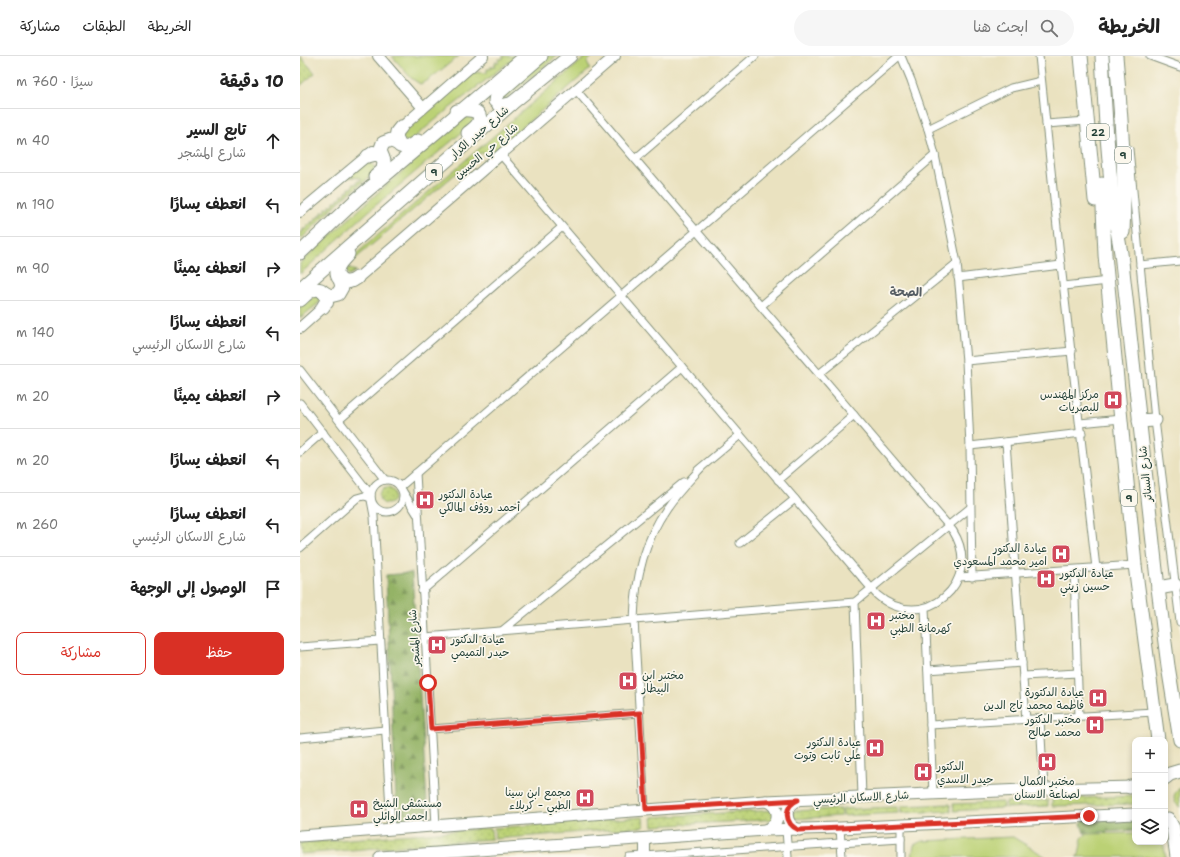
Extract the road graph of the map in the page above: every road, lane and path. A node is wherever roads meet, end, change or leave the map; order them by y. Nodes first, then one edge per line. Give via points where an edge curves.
1 (378, 56) edge
2 (483, 56) edge
3 (526, 56) edge
4 (541, 56) edge
5 (570, 56) edge
6 (615, 56) edge
7 (755, 56) edge
8 (900, 56) edge
9 (1039, 56) edge
10 (1081, 56) edge
11 (1094, 56) edge
12 (1102, 56) edge
13 (1116, 56) edge
14 (1150, 56) edge
15 (1180, 68) edge
16 (1041, 81) junction
17 (576, 90) junction
18 (511, 104) junction
19 (423, 108) junction
20 (461, 110) junction
21 (1087, 120) junction
22 (1122, 123) junction
23 (1046, 124) junction
24 (401, 127) junction
25 (928, 129) junction
26 (383, 143) junction
27 (398, 144) junction
28 (501, 155) junction
29 (935, 155) junction
30 (368, 156) junction
31 (383, 158) junction
32 (635, 160) junction
33 (413, 190) junction
34 (357, 200) junction
35 (1109, 208) junction
36 (300, 212) edge
37 (562, 226) junction
38 (696, 231) junction
39 (361, 236) junction
40 (300, 253) edge
41 (1121, 253) junction
42 (1106, 255) junction
43 (1180, 260) edge
44 (957, 263) junction
45 (1061, 265) junction
46 (1140, 265) junction
47 (357, 278) junction
48 (958, 278) junction
49 (340, 280) junction
50 (1108, 281) junction
51 (1064, 286) junction
52 (300, 289) edge
53 (323, 292) junction
54 (338, 294) junction
55 (621, 296) junction
56 (300, 300) edge
57 (761, 306) junction
58 (323, 307) junction
59 (300, 328) edge
60 (1072, 351) junction
61 (966, 361) junction
62 (682, 367) junction
63 (300, 370) edge
64 (819, 374) junction
65 (300, 403) edge
66 (854, 415) junction
67 (1121, 419) junction
68 (339, 420) junction
69 (1155, 420) junction
70 (1139, 421) junction
71 (1080, 423) junction
72 (323, 432) junction
73 (1082, 433) junction
74 (740, 435) junction
75 (1006, 442) junction
76 (970, 446) junction
77 (300, 452) edge
78 (700, 468) junction
79 (416, 473) junction
80 (385, 480) junction
81 (778, 480) junction
82 (400, 488) junction
83 (371, 497) junction
84 (795, 499) junction
85 (970, 508) junction
86 (418, 516) junction
87 (949, 526) junction
88 (740, 543) dead end
89 (300, 548) edge
90 (1135, 565) junction
91 (1096, 568) junction
92 (1074, 570) junction
93 (1015, 574) junction
94 (972, 576) junction
95 (959, 578) junction
96 (1175, 585) junction
97 (1158, 588) junction
98 (872, 589) junction
99 (422, 591) junction
100 (855, 602) junction
101 (925, 608) junction
102 (634, 620) junction
103 (1180, 622) edge
104 (503, 630) junction
105 (425, 637) junction
106 (1164, 639) junction
107 (1146, 640) junction
108 (380, 641) junction
109 (300, 647) edge
110 (1022, 663) junction
111 (1168, 666) junction
112 (1149, 669) junction
113 (928, 670) junction
114 (1078, 673) junction
115 (1023, 676) junction
116 (1154, 712) junction
117 (640, 713) junction
118 (1079, 716) junction
119 (1040, 718) junction
120 (1026, 720) junction
121 (930, 725) junction
122 (431, 729) junction
123 (385, 730) junction
124 (1179, 734) edge
125 (1158, 737) edge
126 (300, 738) edge
127 (1180, 771) edge
128 (1168, 776) edge
129 (1132, 787) edge
130 (1044, 789) junction
131 (933, 794) junction
132 (862, 796) junction
133 (798, 800) junction
134 (766, 801) junction
135 (646, 809) junction
136 (1132, 814) edge
137 (1170, 821) edge
138 (436, 825) junction
139 (901, 825) junction
140 (391, 828) junction
141 (840, 828) junction
142 (765, 830) junction
143 (786, 830) junction
144 (799, 830) junction
145 (300, 836) edge
146 (645, 838) junction
147 (901, 838) junction
148 (841, 843) junction
149 (788, 846) junction
150 (484, 853) edge
151 (380, 857) edge
152 (629, 857) edge
153 (646, 857) edge
154 (788, 857) edge
155 (842, 857) edge
156 (901, 857) edge
157 (1177, 857) edge

1 - 19 main road
2 - 19 main road
3 - 20 highway
4 - 18 highway via 496,95 495,101 500,106
5 - 18 highway, شارع حيدر الكرار / 9
6 - 17 main road, شارع حي الحسين
7 - 32 street
8 - 25 street
8 - 38 street
9 - 16 street
10 - 21 highway, 9
11 - 35 highway, 22
12 - 35 highway, 22
13 - 22 highway, 9
14 - 15 street
16 - 23 street
16 - 25 street via 1012,88
17 - 28 main road, شارع حي الحسين
17 - 32 street
18 - 33 highway, شارع حيدر الكرار / 9
19 - 24 main road
20 - 27 highway via 446,117 409,147 404,148
20 - 33 highway via 469,109 476,112 479,122 439,160
20 - 34 highway
21 - 23 street
21 - 42 highway, 9 via 1096,208
22 - 41 highway, 9 via 1124,198
22 - 46 street via 1128,144
23 - 45 street
24 - 26 main road
24 - 27 highway via 396,135
25 - 29 street
26 - 27 highway via 391,140
26 - 30 main road
26 - 31 highway via 380,151
28 - 37 street
28 - 47 main road, شارع حي الحسين
29 - 44 street
29 - 57 street
30 - 31 highway via 376,154
30 - 36 main road
31 - 34 highway via 383,170 365,187
32 - 38 street
33 - 39 highway, شارع حيدر الكرار / 9
34 - 40 highway
35 - 41 highway, شارع السناتر / 22
35 - 42 highway, شارع السناتر / 22
37 - 55 street
37 - 68 street
38 - 55 street
38 - 57 street
39 - 49 highway via 339,266 337,272
39 - 52 highway, شارع حيدر الكرار / 9
41 - 70 highway, شارع السناتر / 9
42 - 50 highway, شارع السناتر / 9
43 - 46 street
44 - 48 street
44 - 64 street
45 - 48 street
45 - 51 street
46 - 69 street
47 - 49 highway via 349,283
47 - 54 main road, شارع حي الحسين
48 - 61 street
49 - 54 highway via 342,287
50 - 51 street
50 - 67 highway, شارع السناتر / 9
51 - 60 street
53 - 54 highway via 330,296
53 - 56 highway via 318,289 312,290
53 - 58 highway via 327,299
54 - 58 main road, شارع حي الحسين
55 - 62 street
55 - 79 street
57 - 64 street
58 - 59 main road, شارع حي الحسين
60 - 61 street
60 - 71 street
61 - 76 street
62 - 74 street
62 - 99 street
63 - 68 street
64 - 66 street
65 - 72 street
66 - 81 street
66 - 87 street
67 - 71 street
67 - 90 highway, شارع السناتر / 9
68 - 80 street
69 - 70 highway
69 - 96 street
70 - 97 highway, شارع السناتر / 9
71 - 73 street
72 - 77 street
72 - 83 street
73 - 75 street
73 - 91 street
74 - 78 street
74 - 81 street
75 - 76 street
75 - 93 street
76 - 85 street
78 - 102 street via 667,508 652,535 642,559 637,581
78 - 104 street
79 - 82 street
79 - 86 street, شارع المشجر
80 - 82 street
80 - 83 street via 374,486
81 - 84 street
82 - 83 street via 401,502 395,510 385,512 376,508
82 - 86 street
83 - 89 street via 357,498
83 - 108 street via 374,511
84 - 88 street
84 - 98 street
85 - 87 street
85 - 94 street
86 - 99 street, شارع المشجر
87 - 95 street via 961,548
87 - 98 street
90 - 91 street
90 - 107 highway, شارع السناتر / 9
91 - 92 street
92 - 93 street
92 - 114 street
93 - 94 street
93 - 110 street
94 - 95 street
95 - 101 street via 945,597
96 - 97 highway
96 - 103 street
97 - 106 highway, شارع السناتر / 9
98 - 100 street
98 - 101 street via 882,599 898,607
99 - 105 street, شارع المشجر
100 - 102 street
100 - 132 street
101 - 113 street
102 - 104 street
102 - 117 street
104 - 105 street
105 - 122 street, شارع المشجر
106 - 107 highway via 1162,645 1156,648 1150,647
106 - 111 highway, شارع السناتر / 9
107 - 112 highway, شارع السناتر / 9
108 - 109 street
108 - 123 street
110 - 113 street
110 - 115 street
111 - 112 highway via 1164,660 1157,659 1151,662
111 - 124 highway, شارع السناتر / 9
112 - 116 highway, شارع السناتر / 9
113 - 121 street
114 - 115 street
114 - 118 street
115 - 120 street
116 - 118 street
116 - 125 highway, شارع السناتر / 9
117 - 122 street
117 - 135 street
118 - 119 street
119 - 120 street
119 - 130 street
120 - 121 street
121 - 131 street
122 - 138 street, شارع المشجر
123 - 126 street
123 - 140 street
127 - 128 highway
129 - 130 main road, شارع الاسكان الرئيسي
130 - 131 main road, شارع الاسكان الرئيسي
131 - 132 main road, شارع الاسكان الرئيسي
132 - 133 main road, شارع الاسكان الرئيسي
133 - 134 main road, شارع الاسكان الرئيسي
133 - 144 main road via 789,807 787,815 789,823
134 - 135 main road, شارع الاسكان الرئيسي
134 - 142 main road via 773,805 777,813 776,822
135 - 138 main road, شارع الاسكان الرئيسي
136 - 139 main road
137 - 157 highway
138 - 140 main road, شارع الاسكان الرئيسي
139 - 141 main road
139 - 147 street
140 - 145 main road, شارع الاسكان الرئيسي
141 - 144 main road
141 - 148 street
142 - 143 main road
142 - 146 main road
143 - 144 main road
143 - 149 street
146 - 150 main road
146 - 153 main road
147 - 148 street
147 - 156 street
148 - 149 street
148 - 155 street
149 - 153 street
149 - 154 street
150 - 151 main road
152 - 153 street

